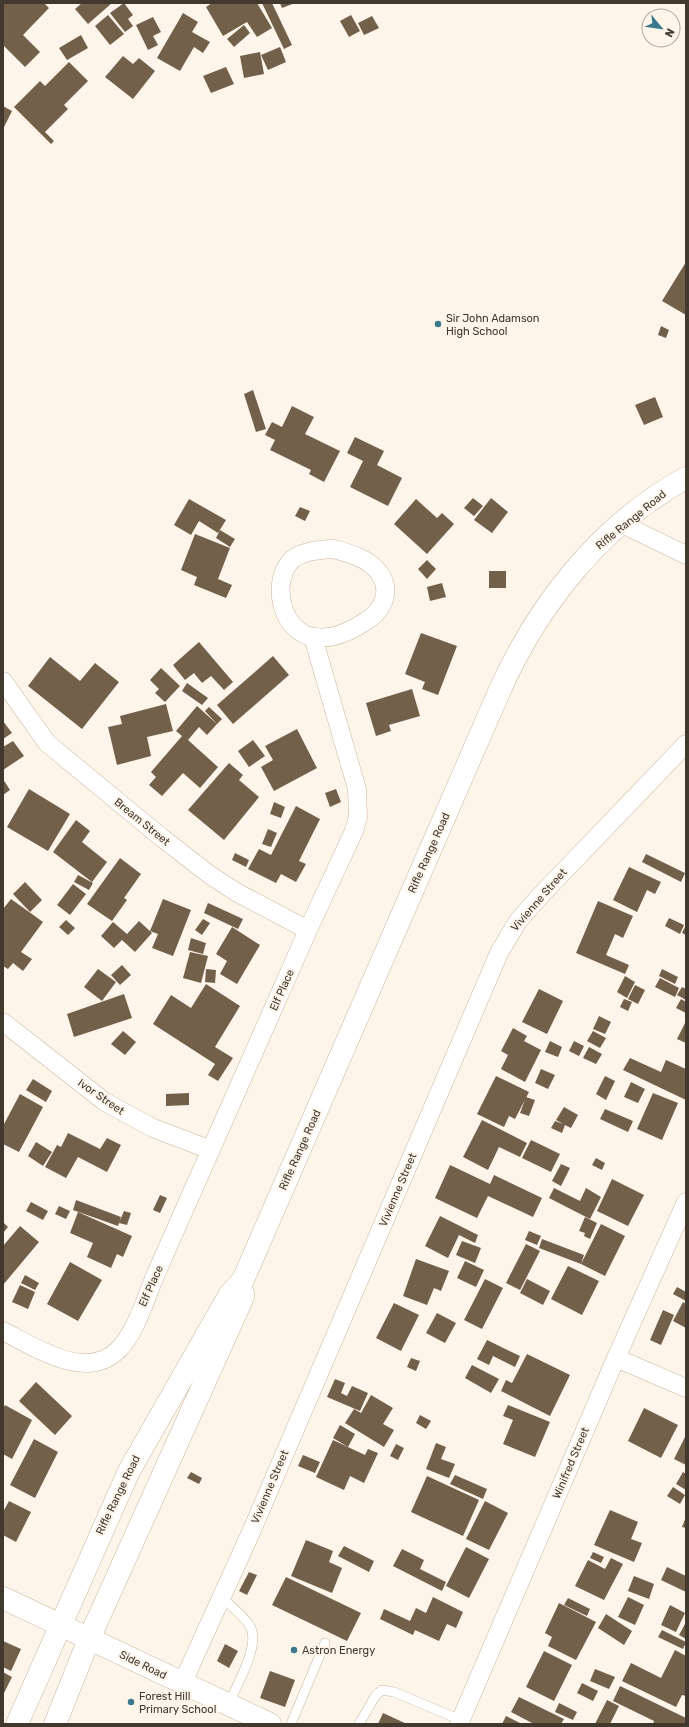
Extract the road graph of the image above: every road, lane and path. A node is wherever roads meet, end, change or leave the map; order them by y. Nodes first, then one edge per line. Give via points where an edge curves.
1 (686, 478) edge
2 (622, 524) junction
3 (686, 555) edge
4 (313, 637) junction
5 (3, 681) edge
6 (686, 744) edge
7 (308, 930) junction
8 (3, 1022) edge
9 (211, 1150) junction
10 (686, 1202) edge
11 (243, 1280) junction
12 (3, 1331) edge
13 (616, 1358) junction
14 (686, 1388) edge
15 (3, 1598) edge
16 (221, 1598) junction
17 (60, 1624) junction
18 (89, 1639) junction
19 (325, 1642) dead end
20 (182, 1684) junction
21 (228, 1705) junction
22 (460, 1722) edge
23 (17, 1724) edge
24 (55, 1724) edge
25 (270, 1724) edge
26 (290, 1724) edge
27 (359, 1724) edge

1 - 2 main road, Rifle Range Road
2 - 3 street
2 - 11 main road, Rifle Range Road via 581,562 555,594 526,636 509,669
4 - 4 street via 299,632 291,623 280,597 281,583 289,563 303,554 334,549 349,553 377,570 385,586 386,595 375,616 342,633 326,638
4 - 7 street, Elf Place via 353,772 358,802 354,831
5 - 7 street, Bream Street via 47,743 161,837 236,892
6 - 16 street, Vivienne Street via 550,885 508,936
7 - 9 street, Elf Place
8 - 9 street, Ivor Street via 105,1102 153,1128
9 - 12 street, Elf Place via 130,1333 119,1350 106,1359 80,1363 44,1352
10 - 13 street, Winifred Street
11 - 17 main road, Rifle Range Road via 230,1294 129,1471
11 - 18 main road, Rifle Range Road via 243,1297
13 - 14 street
13 - 22 street, Winifred Street
15 - 17 main road, Side Road
16 - 20 street, Vivienne Street
16 - 21 lane via 245,1620 253,1636 250,1653
17 - 18 main road, Side Road
17 - 23 main road, Rifle Range Road
18 - 20 main road, Side Road
18 - 24 main road, Rifle Range Road
19 - 26 lane
20 - 21 main road, Side Road
21 - 25 main road, Side Road
22 - 27 lane via 394,1692 382,1690 376,1695

